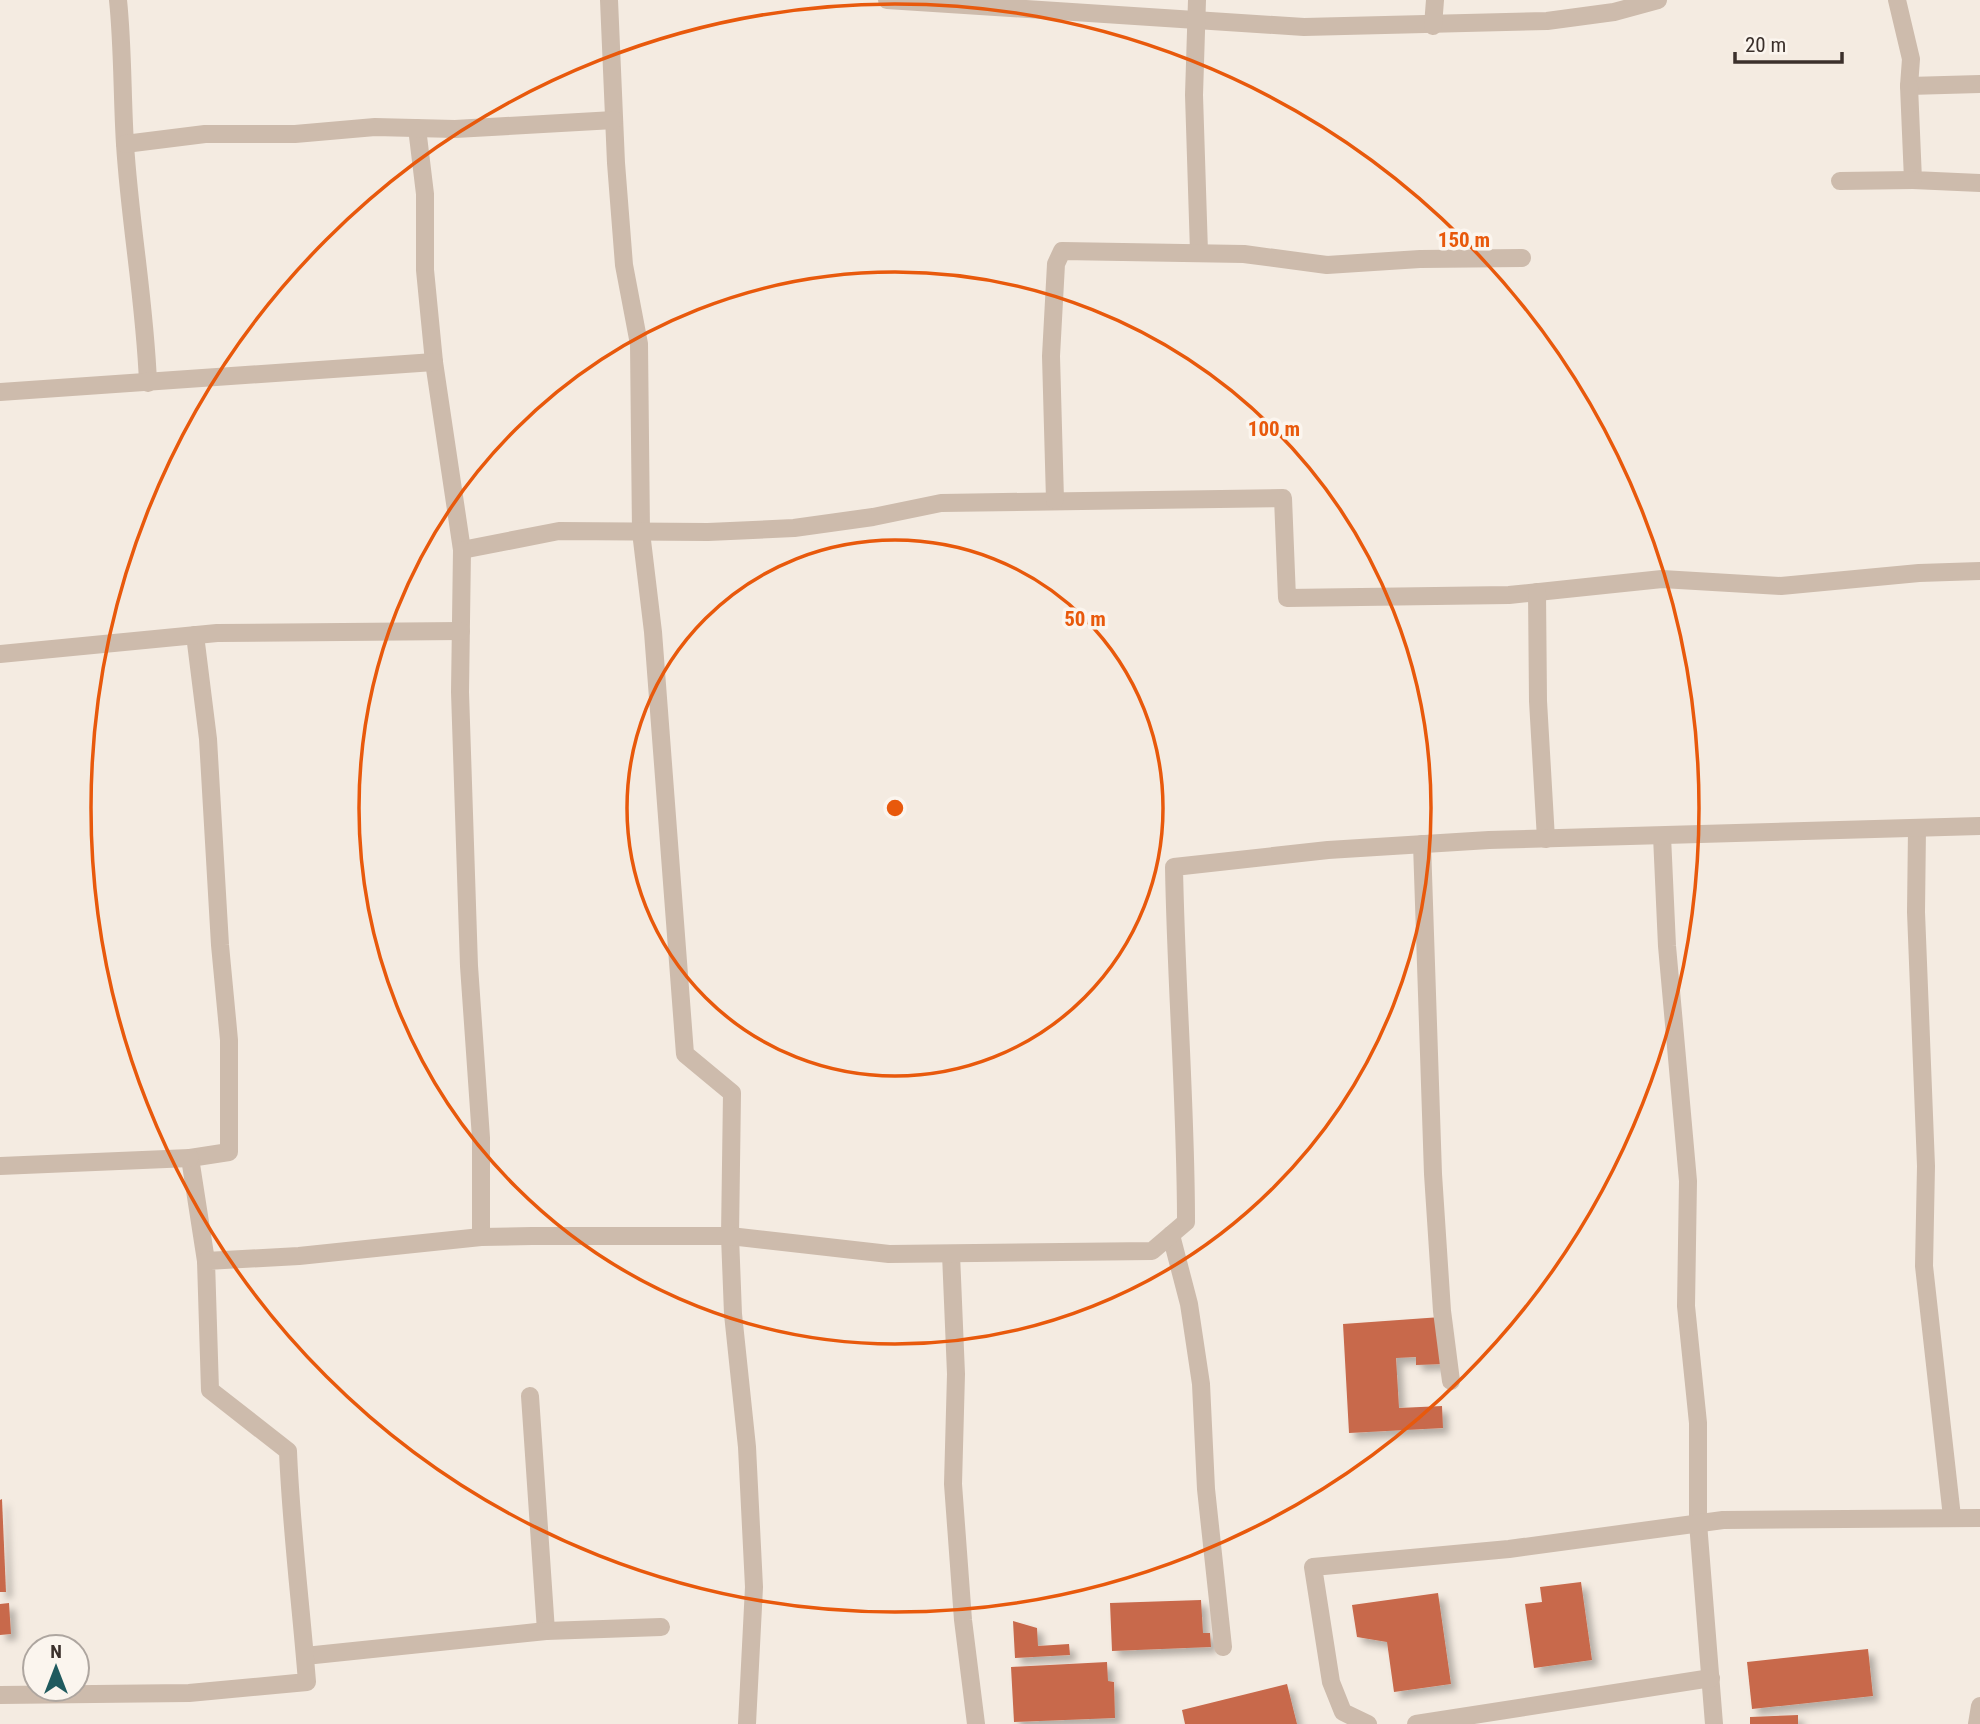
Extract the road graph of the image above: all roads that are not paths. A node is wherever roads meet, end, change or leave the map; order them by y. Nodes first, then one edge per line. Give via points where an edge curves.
1 (118, 0) edge
2 (608, 0) edge
3 (887, 0) edge
4 (1197, 0) edge
5 (1435, 0) edge
6 (1658, 0) edge
7 (1896, 0) edge
8 (1197, 20) junction
9 (1433, 26) junction
10 (1980, 85) edge
11 (1909, 86) junction
12 (614, 120) junction
13 (416, 128) junction
14 (125, 144) junction
15 (1913, 180) junction
16 (1840, 181) dead end
17 (1980, 183) edge
18 (1199, 252) junction
19 (1522, 258) dead end
20 (434, 362) junction
21 (148, 383) junction
22 (0, 392) edge
23 (1055, 500) junction
24 (641, 532) junction
25 (462, 550) junction
26 (1980, 571) edge
27 (1537, 593) junction
28 (461, 631) junction
29 (195, 635) junction
30 (0, 654) edge
31 (1980, 826) edge
32 (1917, 828) junction
33 (1662, 836) junction
34 (1546, 839) junction
35 (1422, 844) junction
36 (190, 1158) junction
37 (0, 1166) edge
38 (1171, 1235) junction
39 (730, 1236) junction
40 (481, 1237) junction
41 (951, 1254) junction
42 (206, 1261) junction
43 (1451, 1381) dead end
44 (530, 1396) dead end
45 (1952, 1517) junction
46 (1980, 1518) edge
47 (1699, 1523) junction
48 (661, 1627) dead end
49 (547, 1631) junction
50 (1223, 1647) dead end
51 (305, 1656) junction
52 (1711, 1678) junction
53 (0, 1695) edge
54 (1980, 1706) edge
55 (747, 1724) edge
56 (976, 1724) edge
57 (1368, 1724) edge
58 (1416, 1724) edge
59 (1714, 1724) edge
60 (1977, 1724) edge

1 - 14 street
2 - 12 street
3 - 8 street
4 - 8 street
5 - 9 street
6 - 9 street via 1614,12 1547,21
7 - 11 street via 1911,59
8 - 9 street via 1304,27
8 - 18 street via 1194,95
10 - 11 street
11 - 15 street
12 - 13 street
12 - 24 street via 624,265 639,344
13 - 14 street via 205,134
13 - 20 street via 425,194 425,270
14 - 21 street via 146,322
15 - 16 street
15 - 17 street
18 - 19 street via 1327,265
18 - 23 street via 1062,251 1056,264 1051,356
20 - 21 street
20 - 25 street
21 - 22 street
23 - 24 street via 941,503 794,528
23 - 27 street via 1283,498 1287,598
24 - 25 street via 559,531
24 - 39 street via 654,644 685,1054 732,1093
25 - 28 street
26 - 27 street via 1781,586 1662,579
27 - 34 street
28 - 29 street
28 - 40 street
29 - 30 street
29 - 36 street via 208,739 229,1040 229,1152
31 - 32 street
32 - 33 street
32 - 45 street via 1926,1166 1924,1266
33 - 34 street
33 - 47 street via 1688,1181 1686,1306 1698,1423
34 - 35 street
35 - 38 street via 1174,867 1186,1222
35 - 43 street via 1433,1174
36 - 37 street
36 - 42 street
38 - 41 street via 1152,1251
38 - 50 street via 1189,1304 1201,1384 1206,1489
39 - 40 street
39 - 41 street via 890,1254
39 - 55 street via 754,1587
40 - 42 street
41 - 56 street via 956,1374 953,1484
42 - 51 street via 210,1390 288,1451 291,1537
44 - 49 street
45 - 46 street
45 - 47 street
47 - 52 street
47 - 57 street via 1509,1549 1313,1567 1331,1682 1343,1712
48 - 49 street
49 - 51 street
51 - 53 street via 307,1682 189,1693
52 - 58 street
52 - 59 street
54 - 60 street

